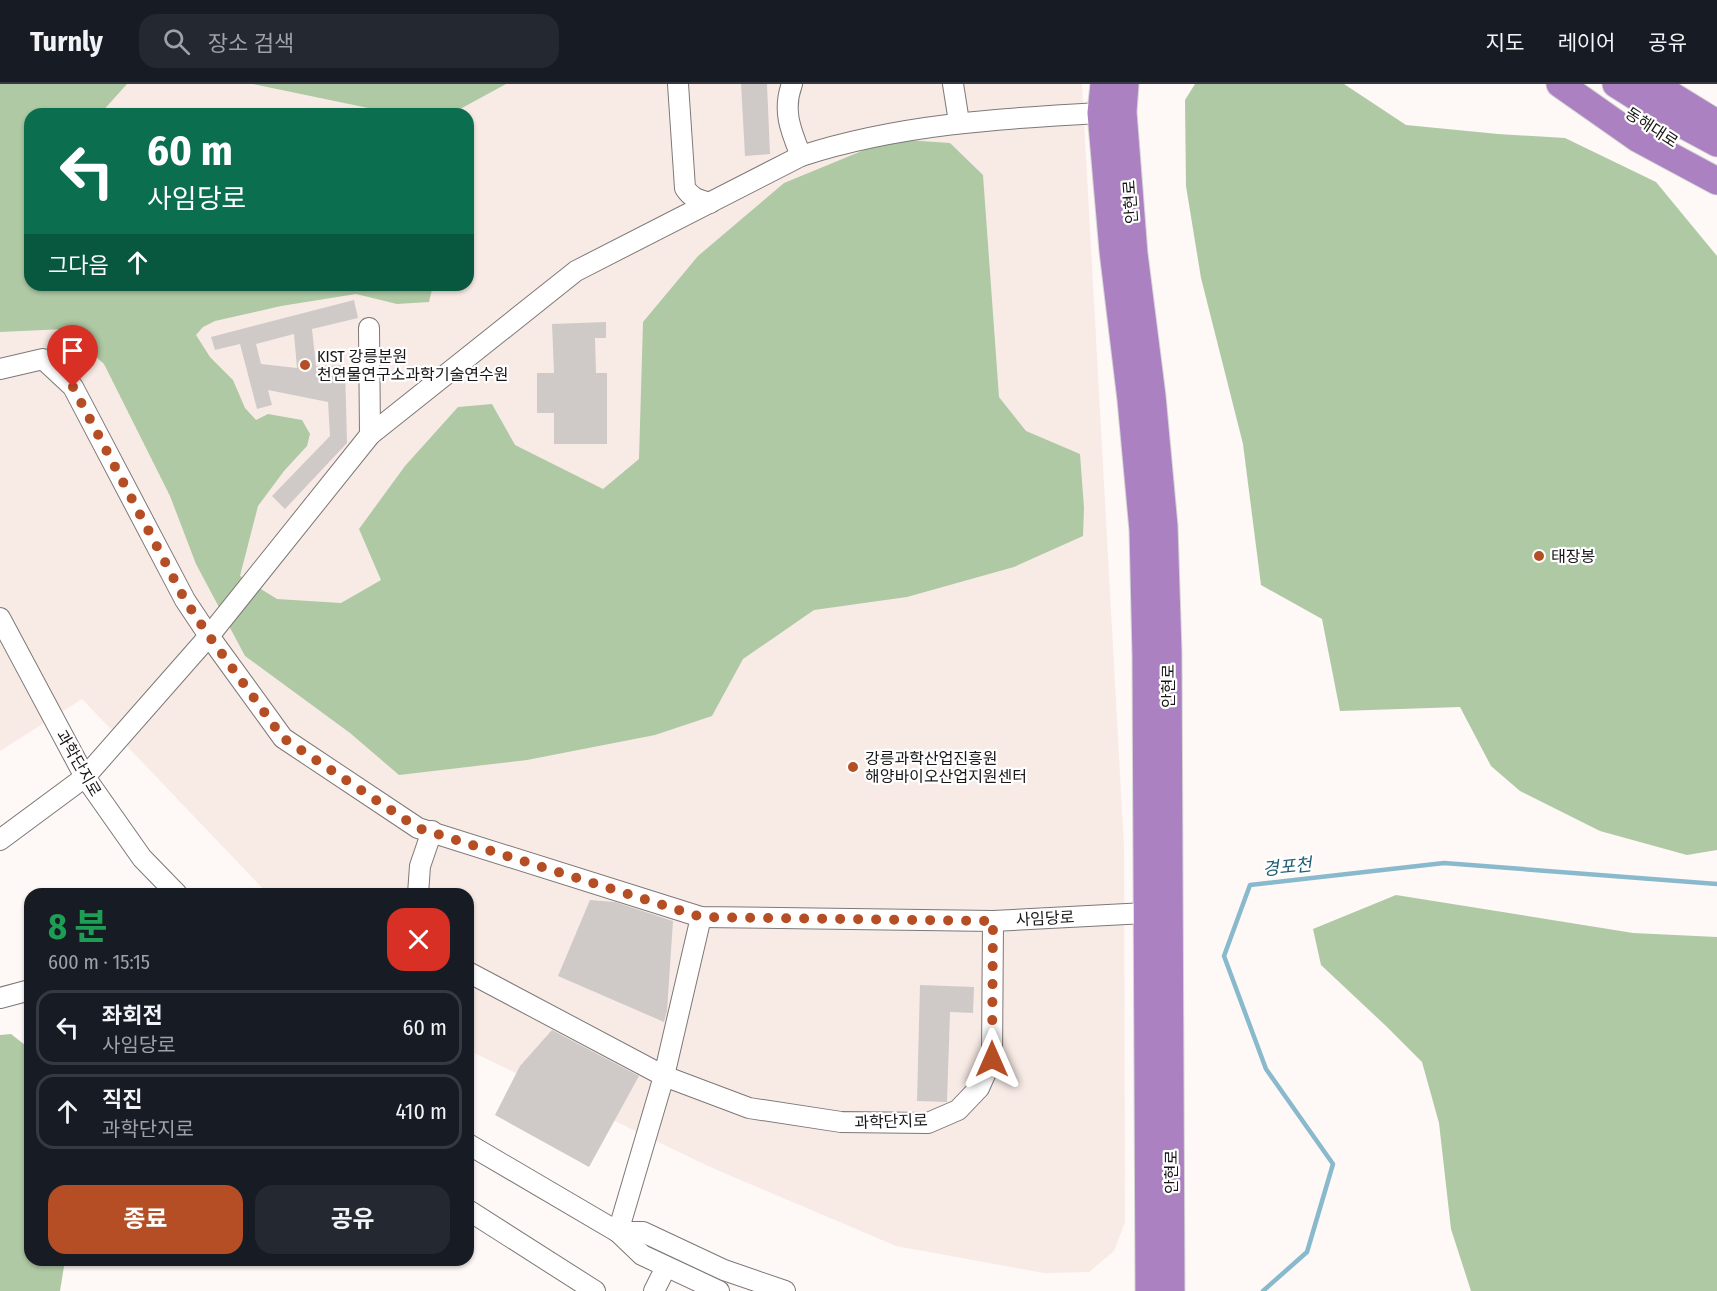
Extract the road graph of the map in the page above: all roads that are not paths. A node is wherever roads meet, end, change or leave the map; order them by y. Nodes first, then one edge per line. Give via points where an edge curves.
1 (678, 84) edge
2 (792, 84) edge
3 (953, 84) edge
4 (1104, 84) edge
5 (1125, 84) edge
6 (1560, 84) edge
7 (1591, 84) edge
8 (1616, 84) edge
9 (1653, 84) edge
10 (1112, 112) junction
11 (959, 122) junction
12 (1717, 123) edge
13 (1717, 143) edge
14 (801, 156) junction
15 (1717, 164) edge
16 (1717, 181) edge
17 (710, 202) junction
18 (369, 328) dead end
19 (0, 369) edge
20 (370, 435) junction
21 (0, 618) edge
22 (209, 636) junction
23 (85, 777) junction
24 (432, 831) junction
25 (0, 840) edge
26 (171, 888) edge
27 (418, 888) edge
28 (1158, 912) junction
29 (701, 917) junction
30 (993, 921) junction
31 (474, 975) edge
32 (24, 992) edge
33 (0, 998) edge
34 (664, 1076) junction
35 (474, 1148) edge
36 (474, 1214) edge
37 (618, 1232) junction
38 (666, 1267) junction
39 (588, 1289) edge
40 (654, 1291) edge
41 (719, 1291) edge
42 (785, 1291) edge
43 (1154, 1291) edge

1 - 17 street via 685,188 696,199
2 - 14 street via 786,111
3 - 11 street
4 - 10 highway, 안현로
5 - 10 highway, 안현로
6 - 16 highway via 1637,138
7 - 15 highway, 동해대로 via 1686,149
8 - 13 highway, 동해대로
9 - 12 highway
10 - 11 street
10 - 28 highway, 안현로 via 1113,251 1143,530
11 - 14 street via 831,146
14 - 17 street
17 - 20 street via 576,271
18 - 20 street
19 - 22 street via 43,359 73,387 185,600
20 - 22 street
21 - 23 street, 과학단지로
22 - 23 street
22 - 24 street, 사임당로 via 283,738 418,828
23 - 25 street
23 - 26 street, 과학단지로 via 142,858
24 - 27 street via 420,866
24 - 29 street, 사임당로
28 - 30 street, 사임당로
28 - 43 highway, 안현로
29 - 30 street, 사임당로
29 - 34 street
30 - 34 street, 과학단지로 via 992,1059 979,1088 958,1110 928,1123 841,1122 750,1108
31 - 34 street, 과학단지로
32 - 33 street
34 - 37 street
35 - 37 street
36 - 39 street
37 - 38 street via 642,1255
37 - 42 street via 643,1232 724,1270
38 - 40 street
38 - 41 street

